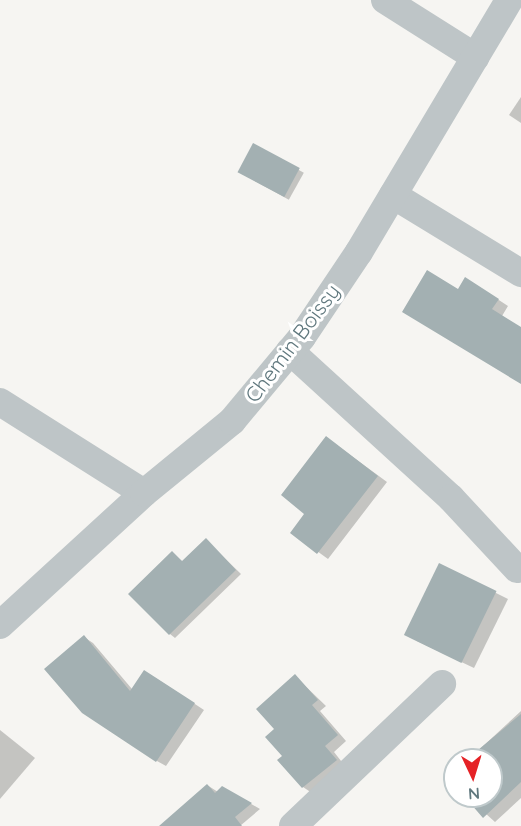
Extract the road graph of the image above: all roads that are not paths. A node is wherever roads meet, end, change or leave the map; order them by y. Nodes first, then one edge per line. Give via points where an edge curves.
1 (385, 0) edge
2 (510, 14) edge
3 (475, 57) junction
4 (393, 195) junction
5 (521, 273) edge
6 (290, 351) junction
7 (0, 402) edge
8 (144, 493) junction
9 (517, 569) dead end
10 (0, 625) edge
11 (442, 684) dead end
12 (293, 826) edge

1 - 3 street
2 - 3 street, Chemin Boissy
3 - 4 street, Chemin Boissy
4 - 5 street
4 - 6 street, Chemin Boissy via 359,252
6 - 8 street, Chemin Boissy via 232,421
6 - 9 street via 452,498
7 - 8 street
8 - 10 street, Chemin Boissy
11 - 12 street

